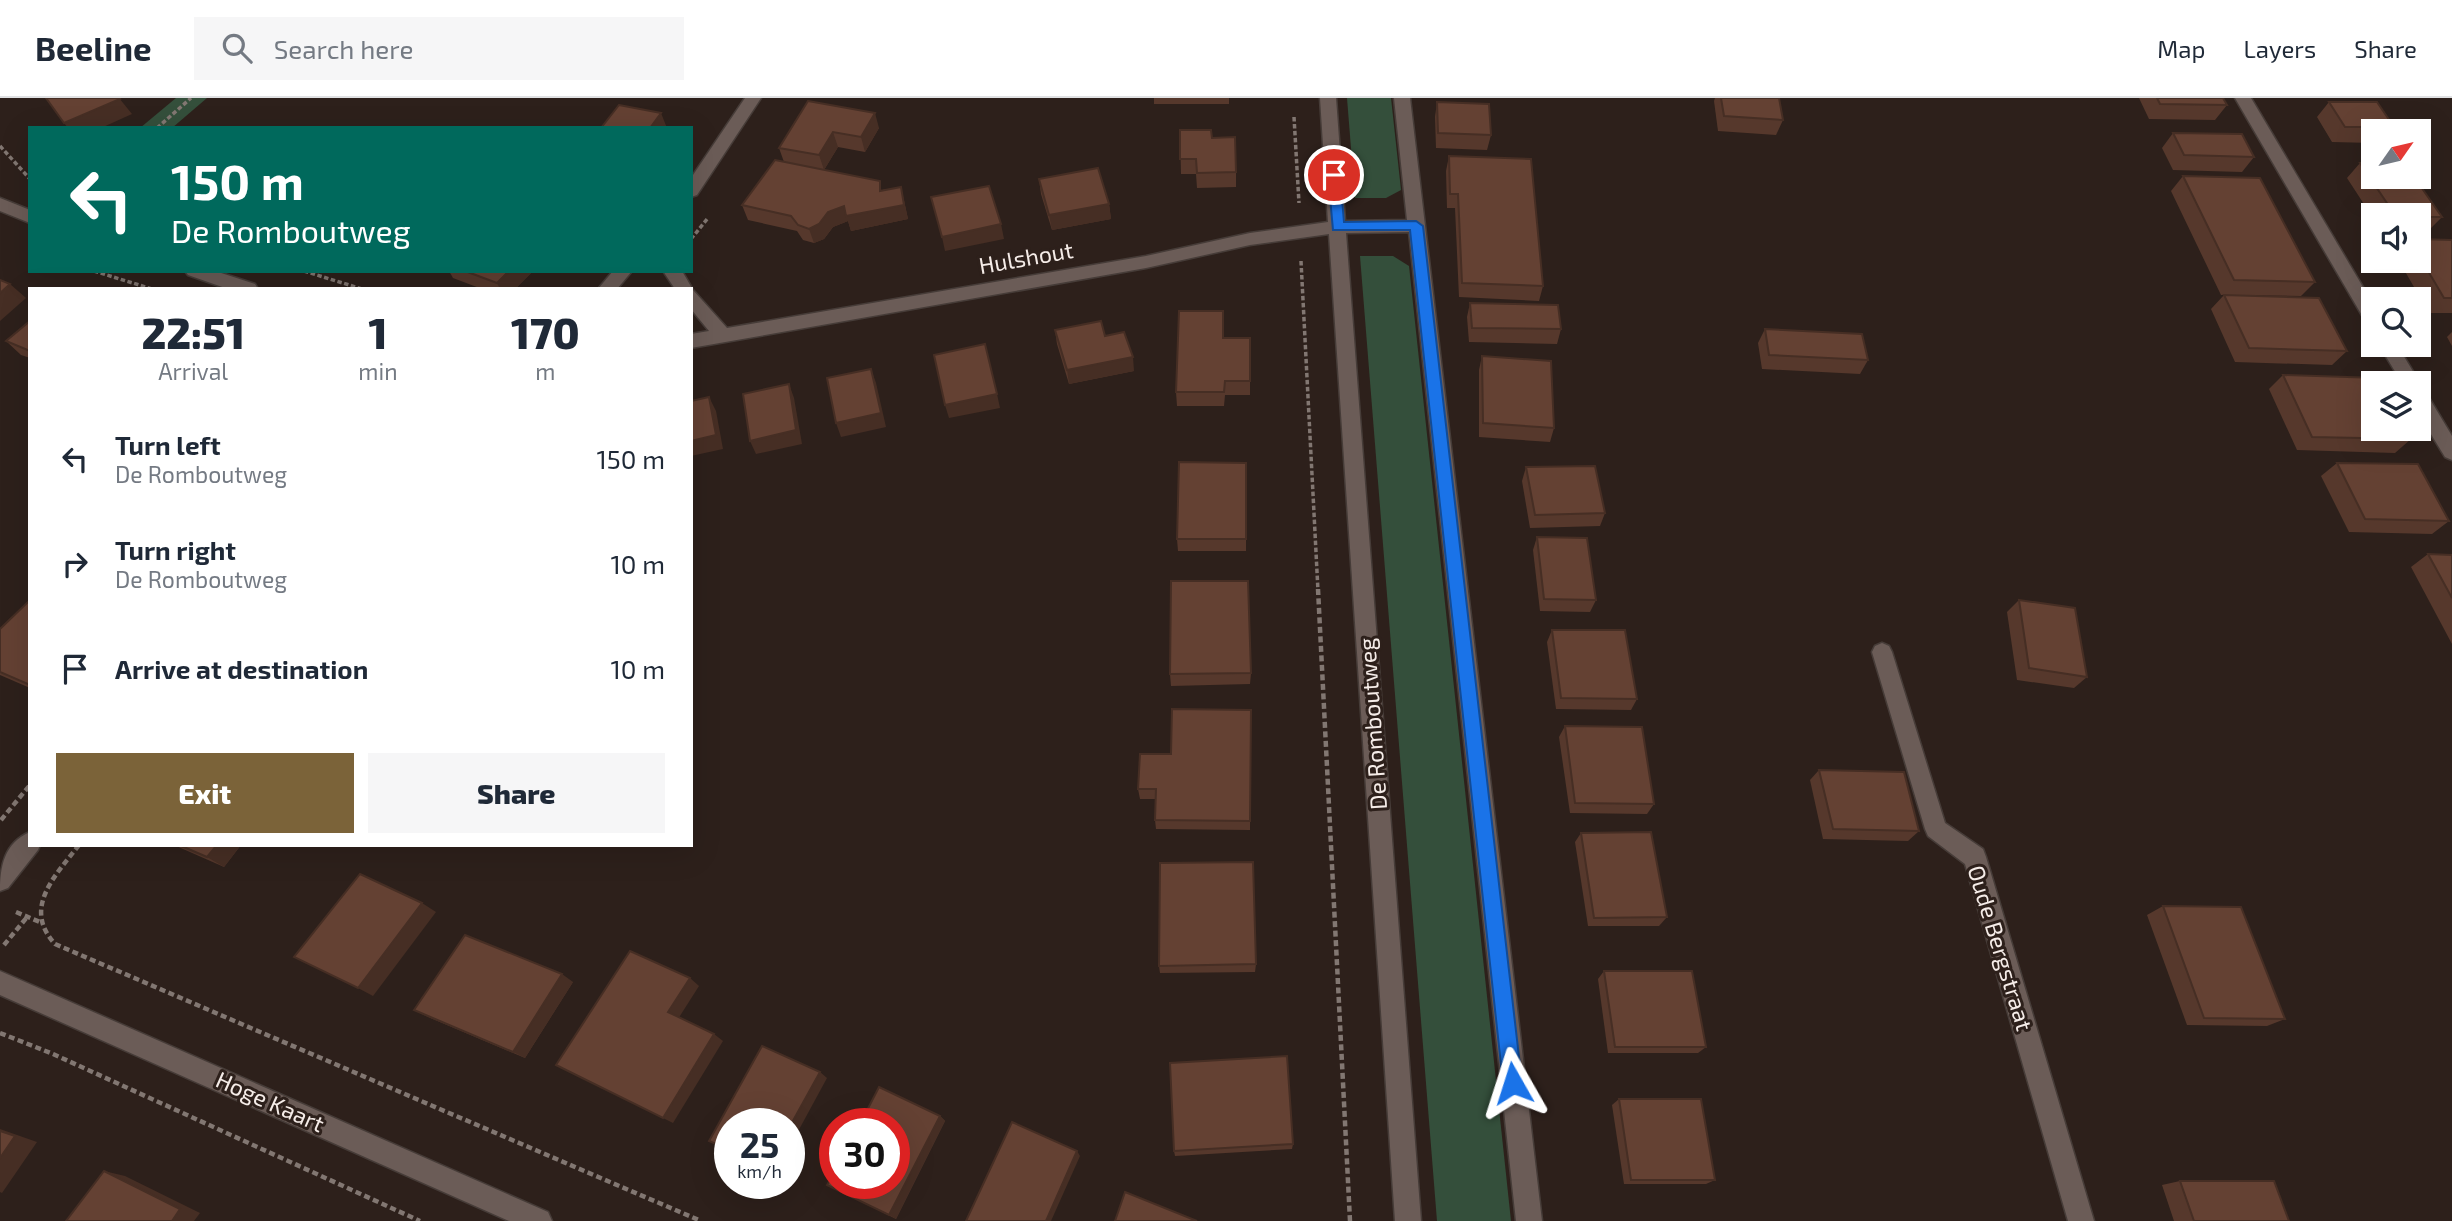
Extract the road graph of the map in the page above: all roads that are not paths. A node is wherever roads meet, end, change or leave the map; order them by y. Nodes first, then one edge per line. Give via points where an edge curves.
1 (753, 98) edge
2 (1328, 98) edge
3 (1402, 98) edge
4 (2243, 98) edge
5 (693, 188) edge
6 (0, 204) edge
7 (28, 216) edge
8 (1416, 226) junction
9 (1338, 227) junction
10 (200, 273) edge
11 (621, 273) edge
12 (243, 287) edge
13 (609, 287) edge
14 (693, 299) edge
15 (2361, 299) edge
16 (722, 335) junction
17 (693, 341) edge
18 (2431, 417) edge
19 (2452, 452) edge
20 (1882, 652) dead end
21 (28, 845) edge
22 (0, 880) edge
23 (0, 984) edge
24 (539, 1221) edge
25 (1408, 1221) edge
26 (1528, 1221) edge
27 (2081, 1221) edge

1 - 5 street
2 - 9 street, De Romboutweg
3 - 8 street
4 - 15 street
6 - 7 street
8 - 9 street
8 - 26 street
9 - 16 street, Hulshout
9 - 25 street, De Romboutweg
10 - 12 street
11 - 13 street
14 - 16 street
16 - 17 street, Hulshout
18 - 19 street
20 - 27 street, Oude Bergstraat via 1936,829 1975,858
21 - 22 street
23 - 24 street, Hoge Kaart

